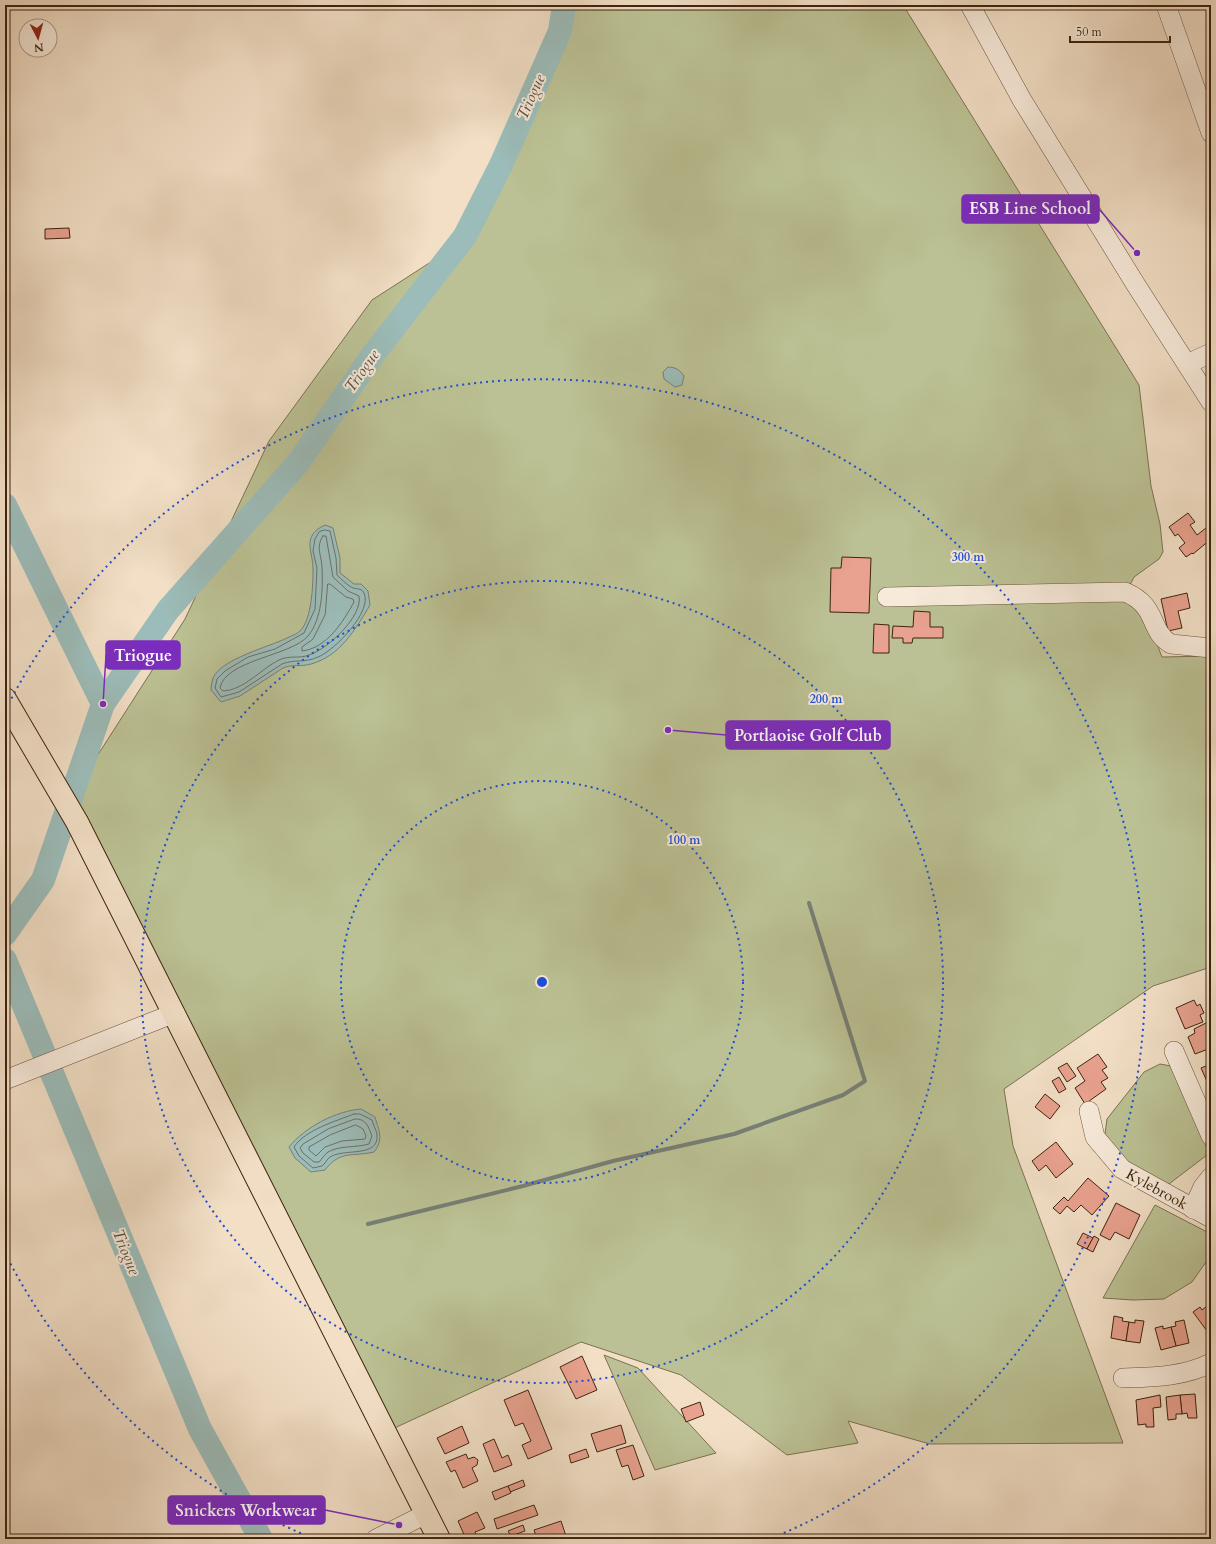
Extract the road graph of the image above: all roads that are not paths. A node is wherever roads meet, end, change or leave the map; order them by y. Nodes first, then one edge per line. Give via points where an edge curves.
1 (970, 5) edge
2 (1166, 5) edge
3 (1211, 133) edge
4 (1211, 353) edge
5 (1187, 364) junction
6 (1211, 402) edge
7 (887, 596) dead end
8 (1211, 648) edge
9 (5, 698) edge
10 (175, 1012) junction
11 (1174, 1051) dead end
12 (5, 1080) edge
13 (1089, 1111) dead end
14 (1211, 1136) edge
15 (1211, 1177) edge
16 (1193, 1209) junction
17 (1211, 1218) edge
18 (1211, 1363) edge
19 (1123, 1378) dead end
20 (426, 1514) junction
21 (376, 1539) edge
22 (439, 1539) edge

1 - 5 street via 1022,100
2 - 3 street
4 - 5 street
5 - 6 street
7 - 8 street via 1125,592 1136,596 1145,604 1166,641 1171,644
9 - 10 main road via 77,822
10 - 12 street
10 - 20 main road
11 - 14 street
13 - 16 street, Kylebrook via 1095,1137 1122,1169
15 - 16 street via 1203,1187
16 - 17 street, Kylebrook
18 - 19 street via 1175,1375
20 - 21 street
20 - 22 main road

